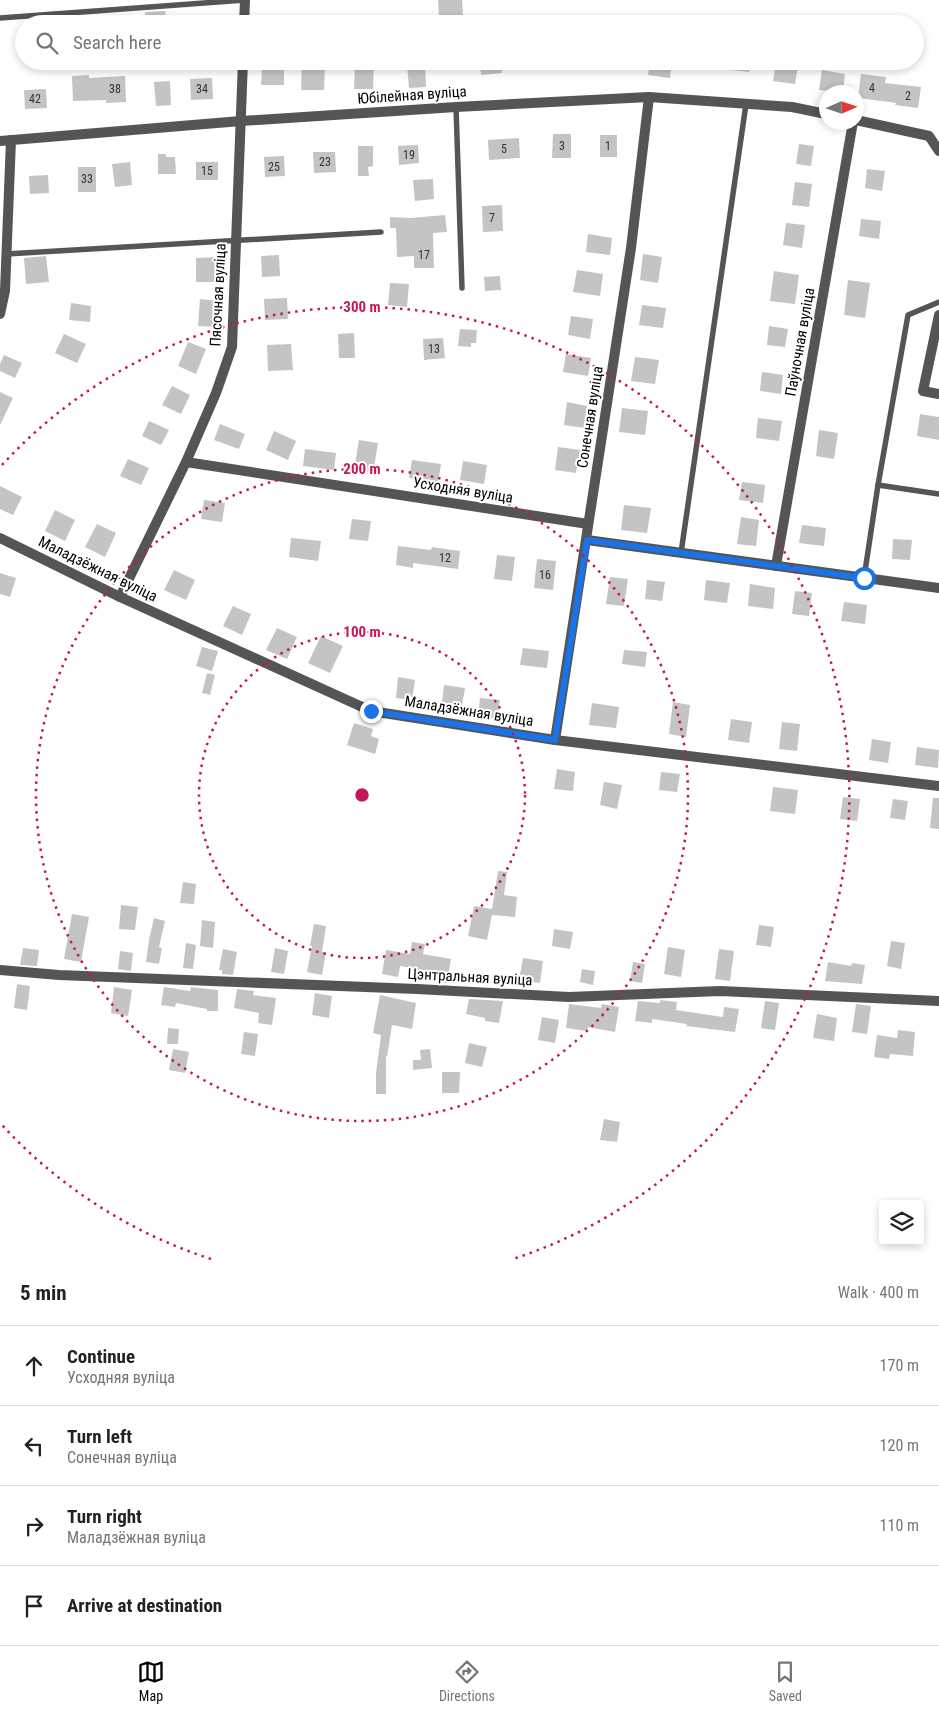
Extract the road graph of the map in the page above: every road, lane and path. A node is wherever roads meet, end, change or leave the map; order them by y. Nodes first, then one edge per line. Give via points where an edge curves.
1 (246, 0) edge
2 (41, 15) edge
3 (245, 15) edge
4 (15, 17) edge
5 (0, 18) edge
6 (243, 70) edge
7 (649, 97) junction
8 (746, 104) junction
9 (456, 107) junction
10 (819, 113) edge
11 (241, 121) junction
12 (864, 122) edge
13 (852, 130) edge
14 (11, 140) junction
15 (0, 141) edge
16 (939, 151) edge
17 (381, 232) dead end
18 (236, 241) junction
19 (6, 254) junction
20 (462, 288) dead end
21 (939, 302) edge
22 (0, 314) edge
23 (939, 315) edge
24 (939, 394) edge
25 (186, 462) junction
26 (878, 485) junction
27 (939, 494) edge
28 (588, 524) junction
29 (0, 538) edge
30 (587, 540) junction
31 (681, 553) junction
32 (776, 566) junction
33 (864, 578) junction
34 (939, 588) edge
35 (120, 597) junction
36 (555, 740) junction
37 (939, 786) edge
38 (0, 970) edge
39 (939, 1001) edge

1 - 2 lane
1 - 3 street
4 - 5 lane
6 - 11 street, Пясочная вуліца
7 - 8 street, Юбілейная вуліца
7 - 9 street, Юбілейная вуліца
7 - 28 street, Сонечная вуліца via 631,248
8 - 10 street, Юбілейная вуліца
8 - 31 lane
9 - 11 street, Юбілейная вуліца
9 - 20 lane
11 - 14 street, Юбілейная вуліца
11 - 18 street, Пясочная вуліца
12 - 16 street via 929,136
13 - 32 street, Паўночная вуліца
14 - 15 street, Юбілейная вуліца
14 - 19 street
17 - 18 lane
18 - 19 lane
18 - 25 street, Пясочная вуліца via 232,347
19 - 22 street via 5,291
21 - 26 lane via 908,315
23 - 24 street via 923,391
25 - 28 street, Усходняя вуліца
25 - 35 street, Пясочная вуліца
26 - 27 lane
26 - 33 lane
28 - 30 street, Сонечная вуліца
29 - 35 street, Маладзёжная вуліца
30 - 31 street
30 - 36 street, Сонечная вуліца
31 - 32 street
32 - 33 street
33 - 34 street
35 - 36 street, Маладзёжная вуліца via 371,711
36 - 37 street, Маладзёжная вуліца
38 - 39 street, Цэнтральная вуліца via 59,976 417,988 569,997 720,990

